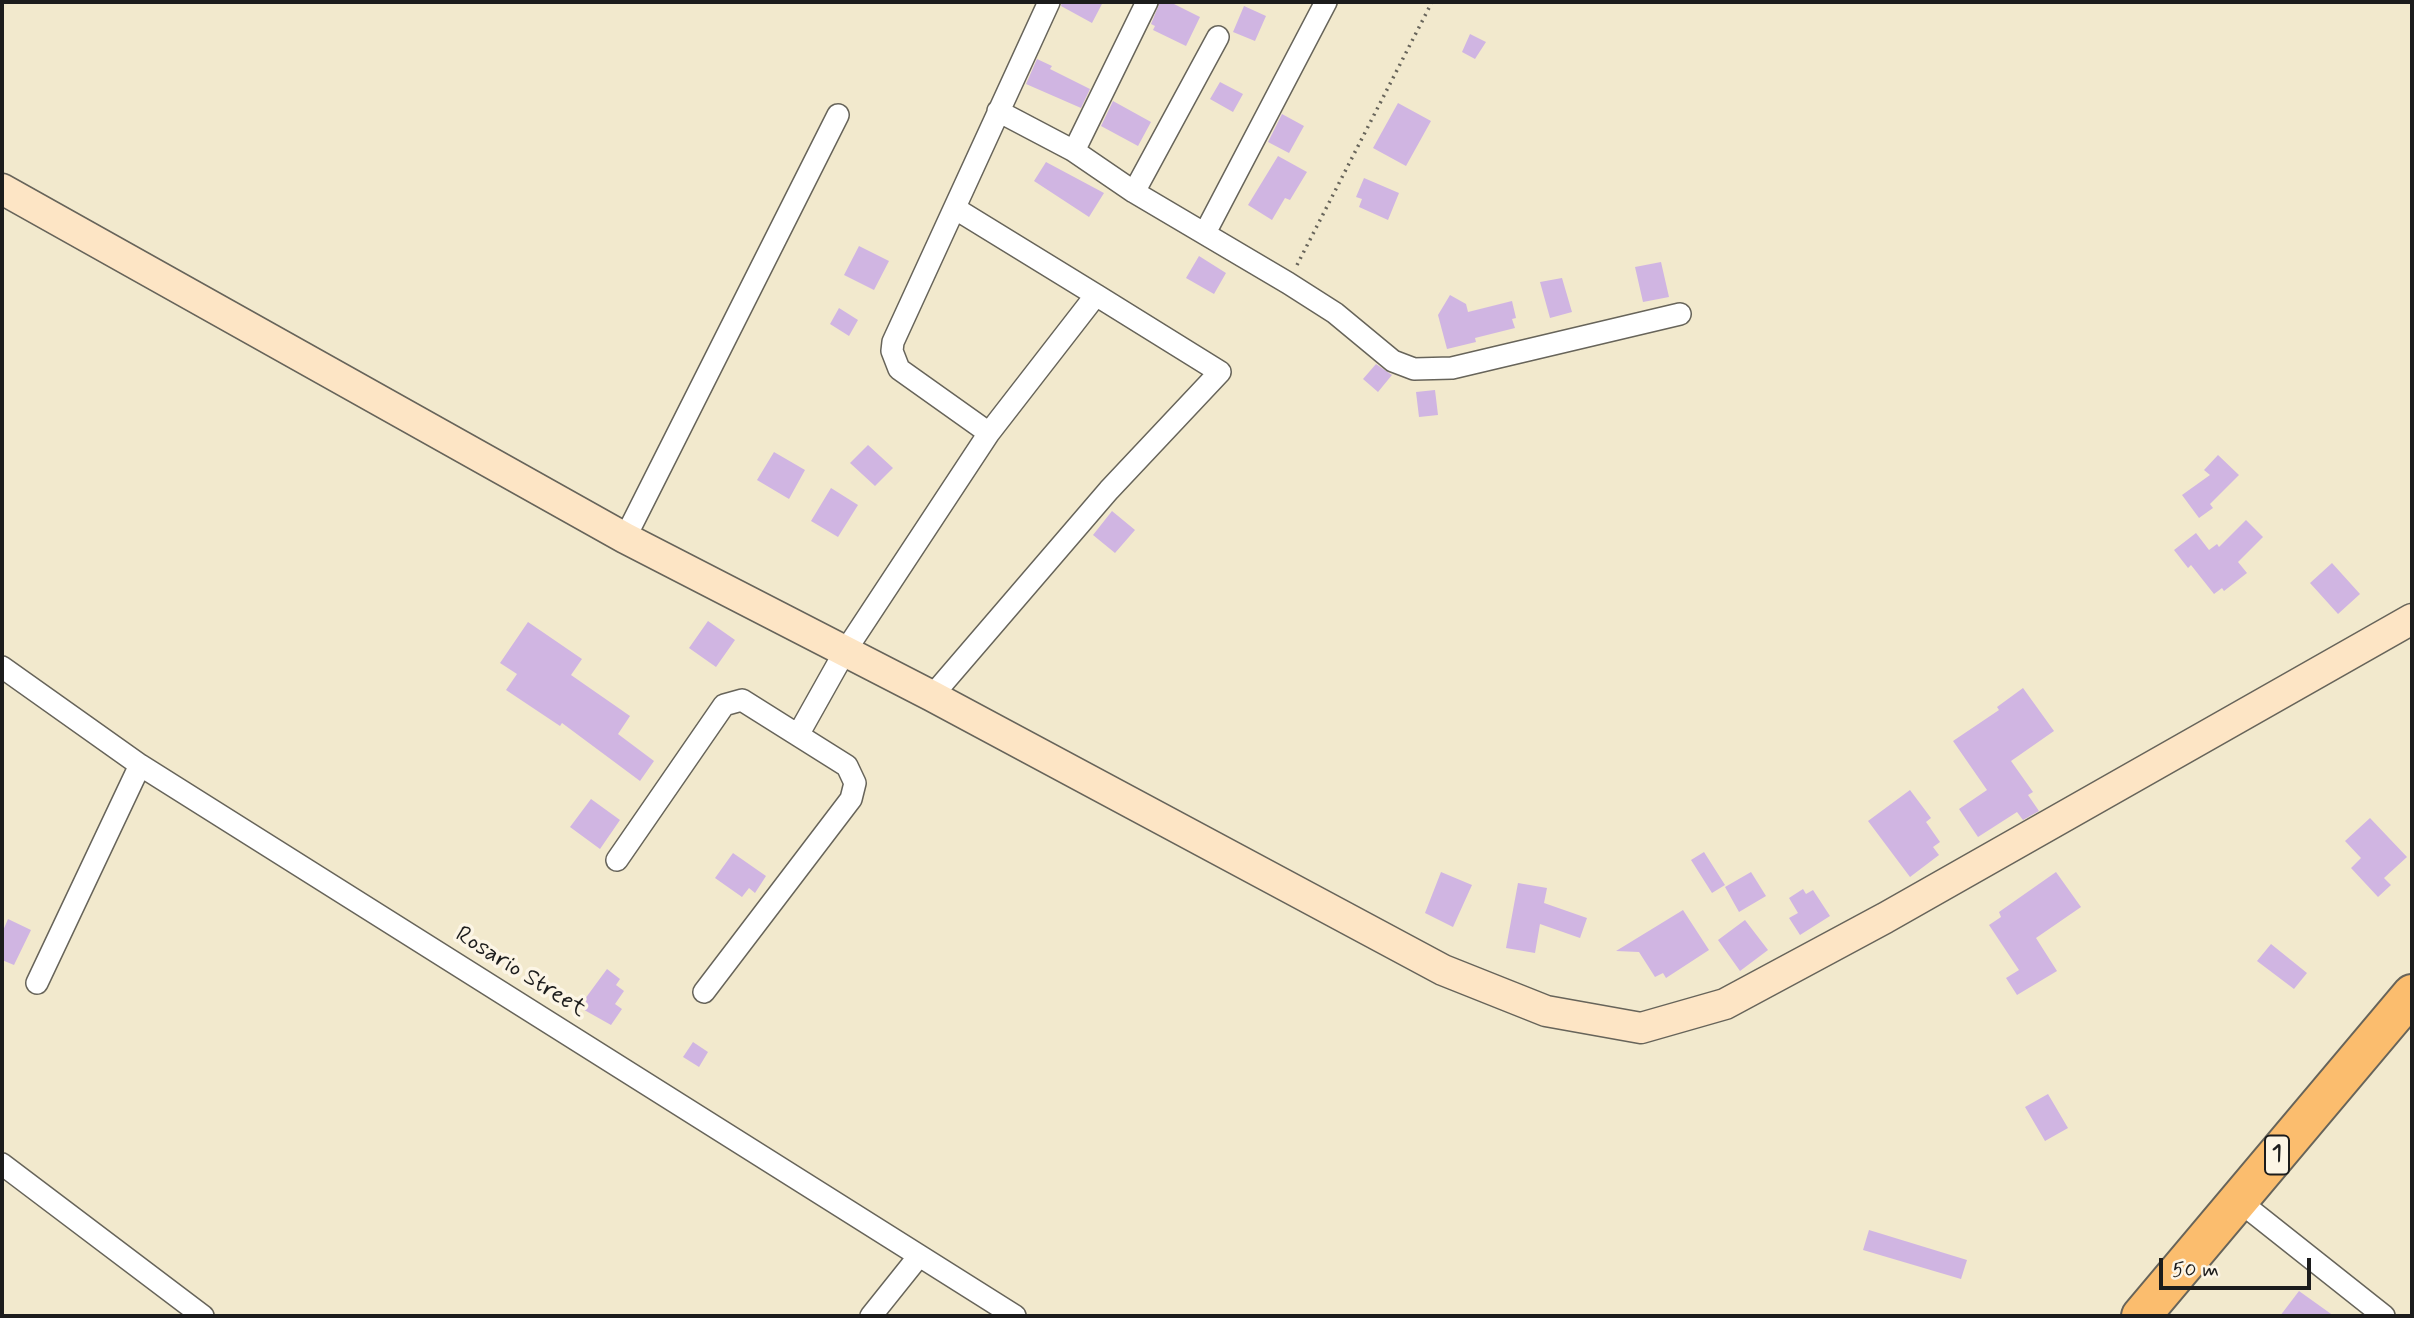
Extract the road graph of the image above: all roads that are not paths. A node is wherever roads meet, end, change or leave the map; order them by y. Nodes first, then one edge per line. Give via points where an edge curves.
1 (1049, 2) edge
2 (1147, 2) edge
3 (1326, 2) edge
4 (1218, 37) dead end
5 (998, 111) junction
6 (838, 115) dead end
7 (1074, 151) junction
8 (2, 189) edge
9 (1134, 192) junction
10 (956, 209) junction
11 (1205, 233) junction
12 (1096, 295) junction
13 (1680, 314) dead end
14 (989, 433) junction
15 (625, 538) junction
16 (2412, 619) edge
17 (844, 653) junction
18 (2, 667) edge
19 (932, 696) junction
20 (798, 734) junction
21 (140, 765) junction
22 (617, 860) dead end
23 (37, 983) dead end
24 (705, 992) dead end
25 (2412, 994) edge
26 (2, 1164) edge
27 (2239, 1201) junction
28 (919, 1256) junction
29 (203, 1316) edge
30 (871, 1316) edge
31 (1015, 1316) edge
32 (2141, 1316) edge
33 (2384, 1316) edge

1 - 5 street
2 - 7 street
3 - 11 street
4 - 9 street
5 - 7 street
5 - 10 street
6 - 15 street
7 - 9 street
8 - 15 street
9 - 11 street
10 - 12 street
10 - 14 street via 892,351 899,369
11 - 13 street via 1288,282 1393,360 1414,369 1461,366
12 - 14 street
12 - 19 street via 1220,372 1109,490
14 - 17 street
15 - 17 street
16 - 19 street via 1725,1004 1641,1028 1546,1011 1443,970
17 - 19 street
17 - 20 street
18 - 21 street, Rosario Street
20 - 22 street via 742,700 724,705
20 - 24 street via 847,766 855,783 851,799
21 - 23 street
21 - 28 street, Rosario Street
25 - 27 highway, 1
26 - 29 street
27 - 32 highway, 1
27 - 33 street
28 - 30 street
28 - 31 street, Rosario Street

